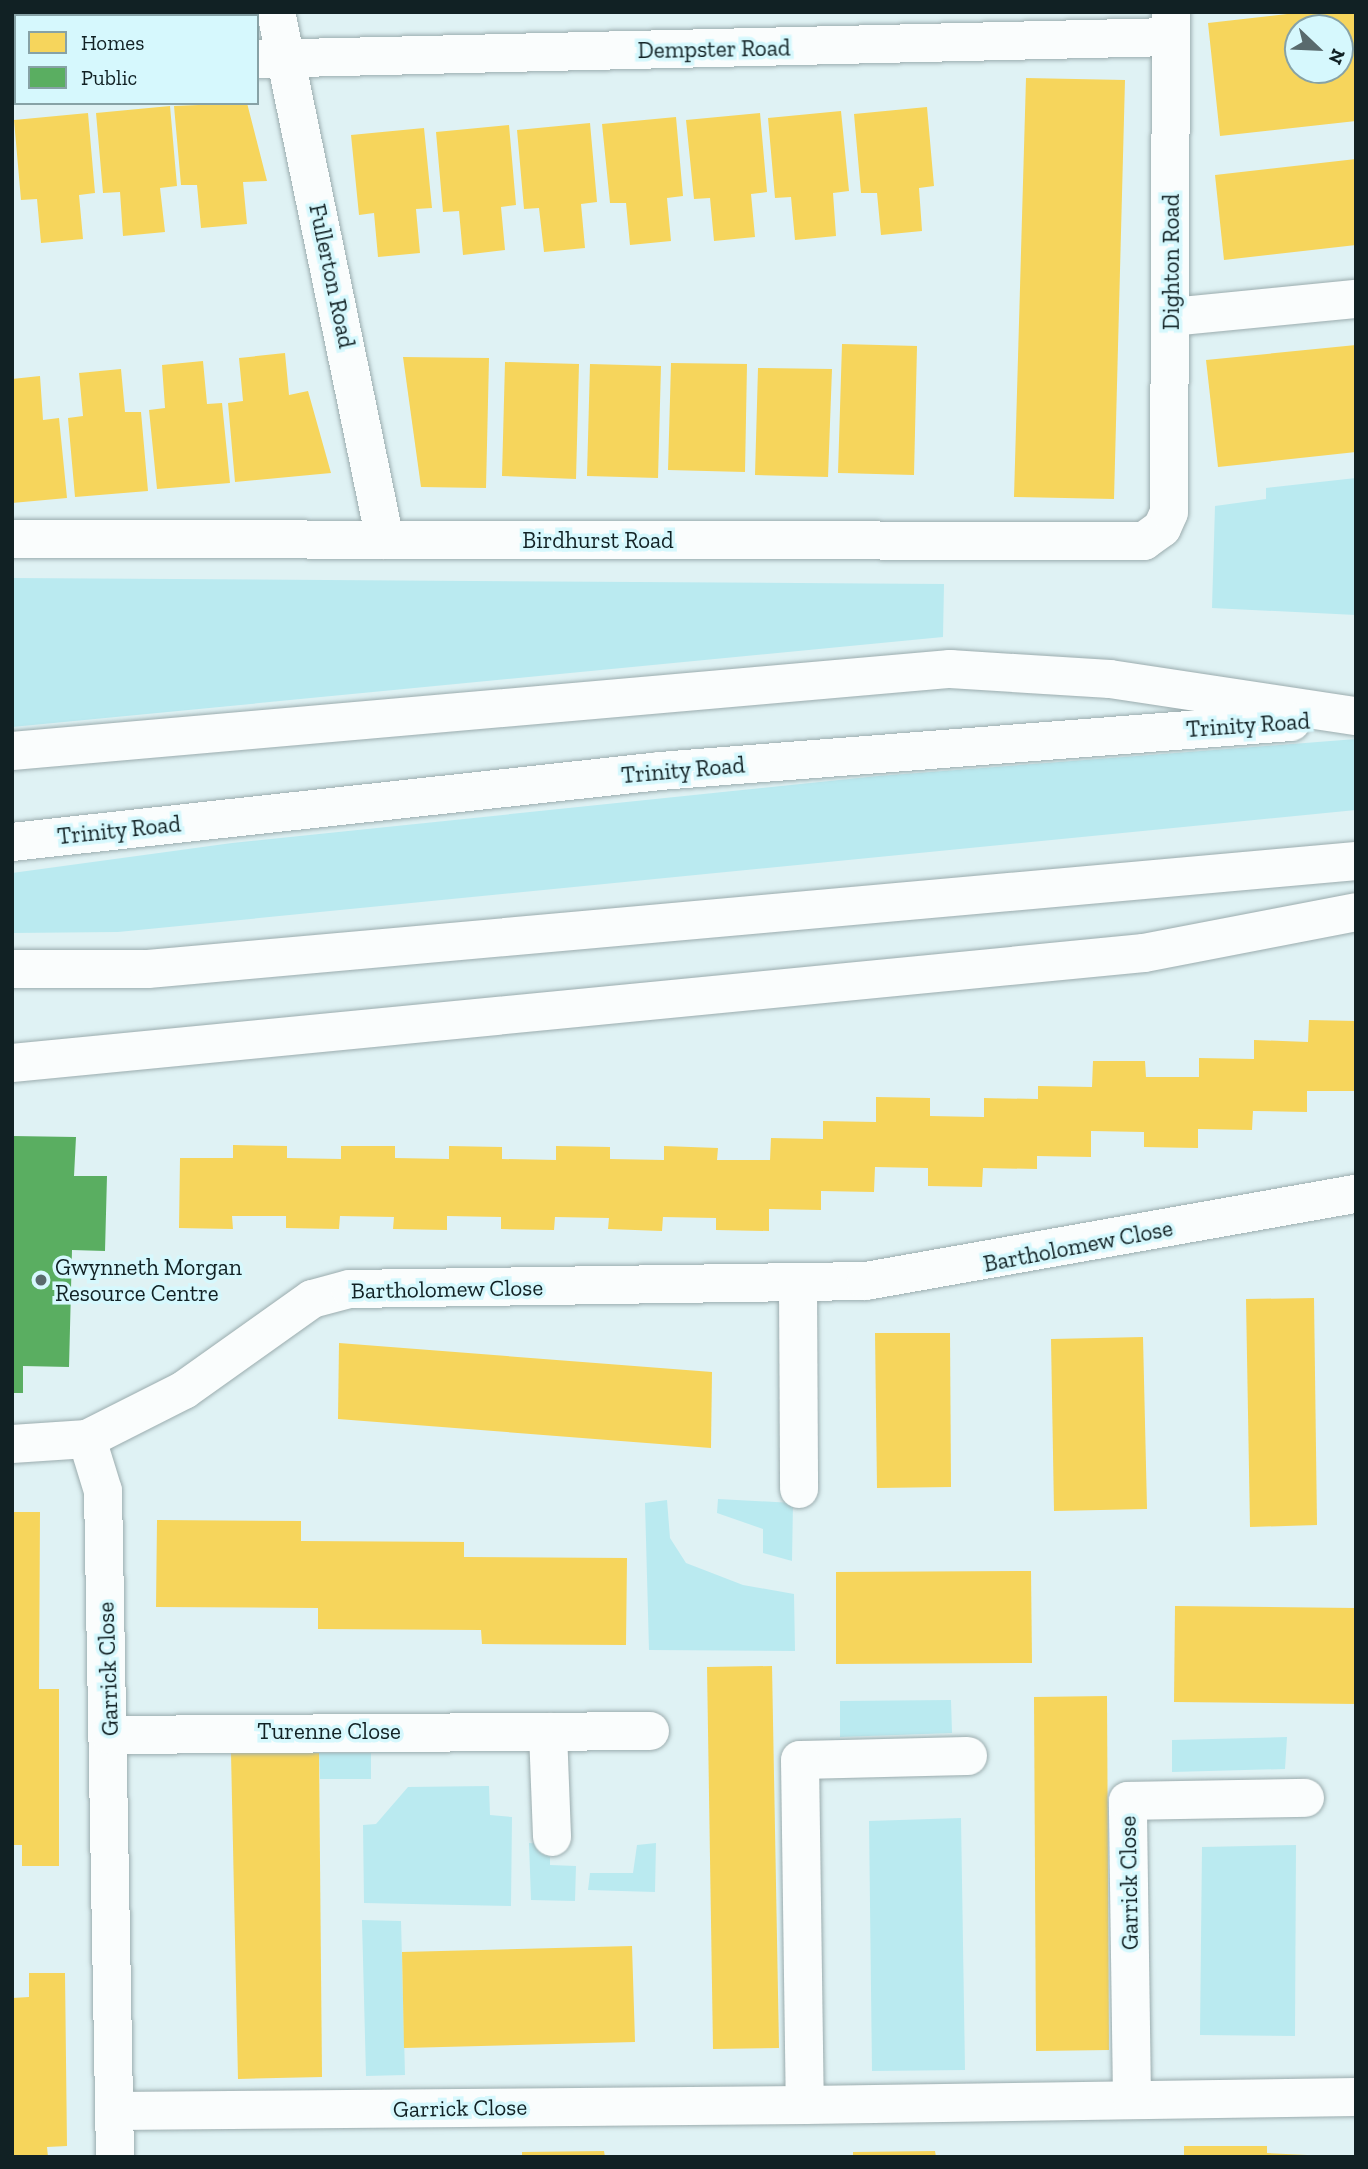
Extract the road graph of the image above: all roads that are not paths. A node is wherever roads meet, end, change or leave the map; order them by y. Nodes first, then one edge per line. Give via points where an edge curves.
1 (276, 12) edge
2 (1171, 24) edge
3 (271, 59) edge
4 (1356, 299) edge
5 (1171, 317) junction
6 (1169, 512) joint
7 (12, 539) edge
8 (385, 540) junction
9 (1356, 717) edge
10 (12, 751) edge
11 (12, 842) edge
12 (1356, 861) edge
13 (1356, 912) edge
14 (12, 969) edge
15 (12, 1063) edge
16 (1356, 1194) edge
17 (798, 1285) junction
18 (87, 1439) junction
19 (12, 1444) edge
20 (799, 1489) dead end
21 (650, 1731) dead end
22 (548, 1732) junction
23 (110, 1735) junction
24 (968, 1756) dead end
25 (1305, 1798) dead end
26 (552, 1837) dead end
27 (1356, 2097) edge
28 (1132, 2099) junction
29 (805, 2105) junction
30 (115, 2111) junction
31 (115, 2157) edge

1 - 3 main road, Fullerton Road
2 - 3 main road, Dempster Road
2 - 5 main road, Dighton Road
3 - 8 main road, Fullerton Road
4 - 5 main road
5 - 6 main road, Dighton Road
6 - 8 main road, Birdhurst Road via 1162,528 1144,541
7 - 8 main road, Birdhurst Road
9 - 10 main road via 1110,679 950,669
9 - 11 main road, Trinity Road via 660,771
12 - 14 main road via 162,968
13 - 15 main road via 1144,953
16 - 17 main road, Bartholomew Close via 913,1276
17 - 18 main road, Bartholomew Close via 350,1289 312,1298 184,1390
17 - 20 main road
18 - 19 main road, Bartholomew Close
18 - 23 main road, Garrick Close via 103,1491
21 - 22 main road, Turenne Close
22 - 23 main road, Turenne Close
22 - 26 main road
23 - 30 main road, Garrick Close
24 - 29 main road via 800,1759
25 - 28 main road, Garrick Close via 1128,1801
27 - 28 main road, Garrick Close
28 - 29 main road, Garrick Close
29 - 30 main road, Garrick Close
30 - 31 main road, Garrick Close

